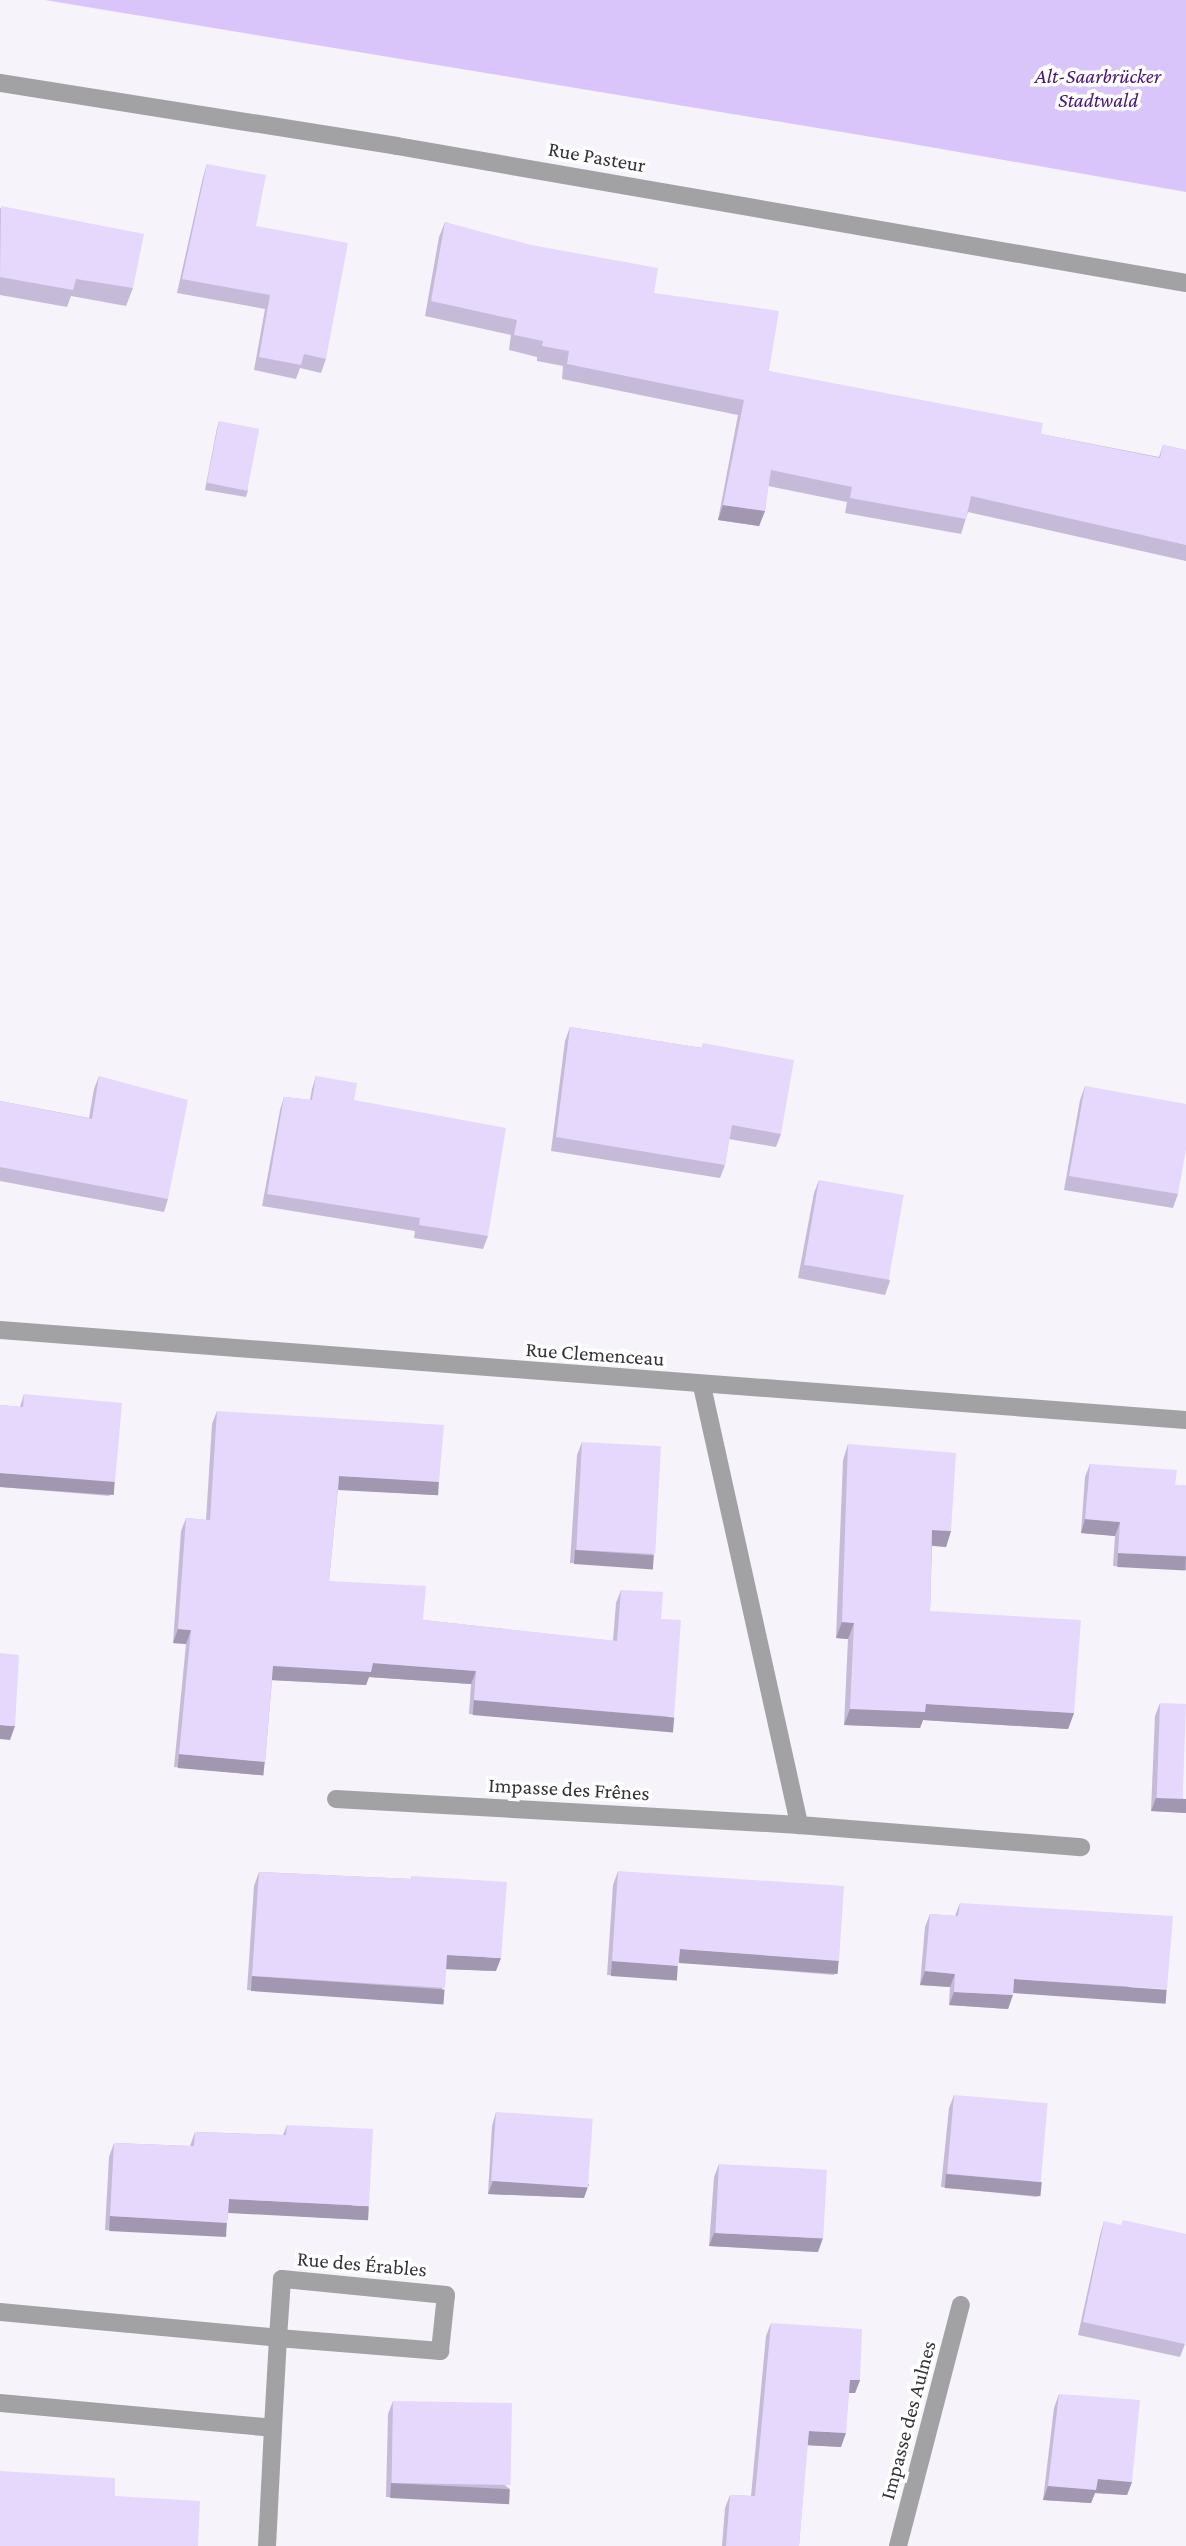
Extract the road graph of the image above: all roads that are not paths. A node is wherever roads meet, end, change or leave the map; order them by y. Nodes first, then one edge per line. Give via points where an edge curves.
1 (0, 83) edge
2 (1186, 283) edge
3 (0, 1330) edge
4 (702, 1385) junction
5 (1186, 1420) edge
6 (336, 1799) dead end
7 (799, 1825) junction
8 (1081, 1847) dead end
9 (961, 2305) dead end
10 (0, 2312) edge
11 (278, 2338) junction
12 (0, 2403) edge
13 (273, 2428) junction
14 (267, 2546) edge
15 (898, 2546) edge

1 - 2 street, Rue Pasteur via 410,148
3 - 4 street, Rue Clemenceau
4 - 5 street, Rue Clemenceau
4 - 7 street
6 - 7 street, Impasse des Frênes
7 - 8 street, Impasse des Frênes
9 - 15 street, Impasse des Aulnes
10 - 11 street, Rue des Érables
11 - 11 street, Rue des Érables via 440,2351 446,2295 282,2279
11 - 13 street, Rue des Érables
12 - 13 street
13 - 14 street, Rue des Érables

